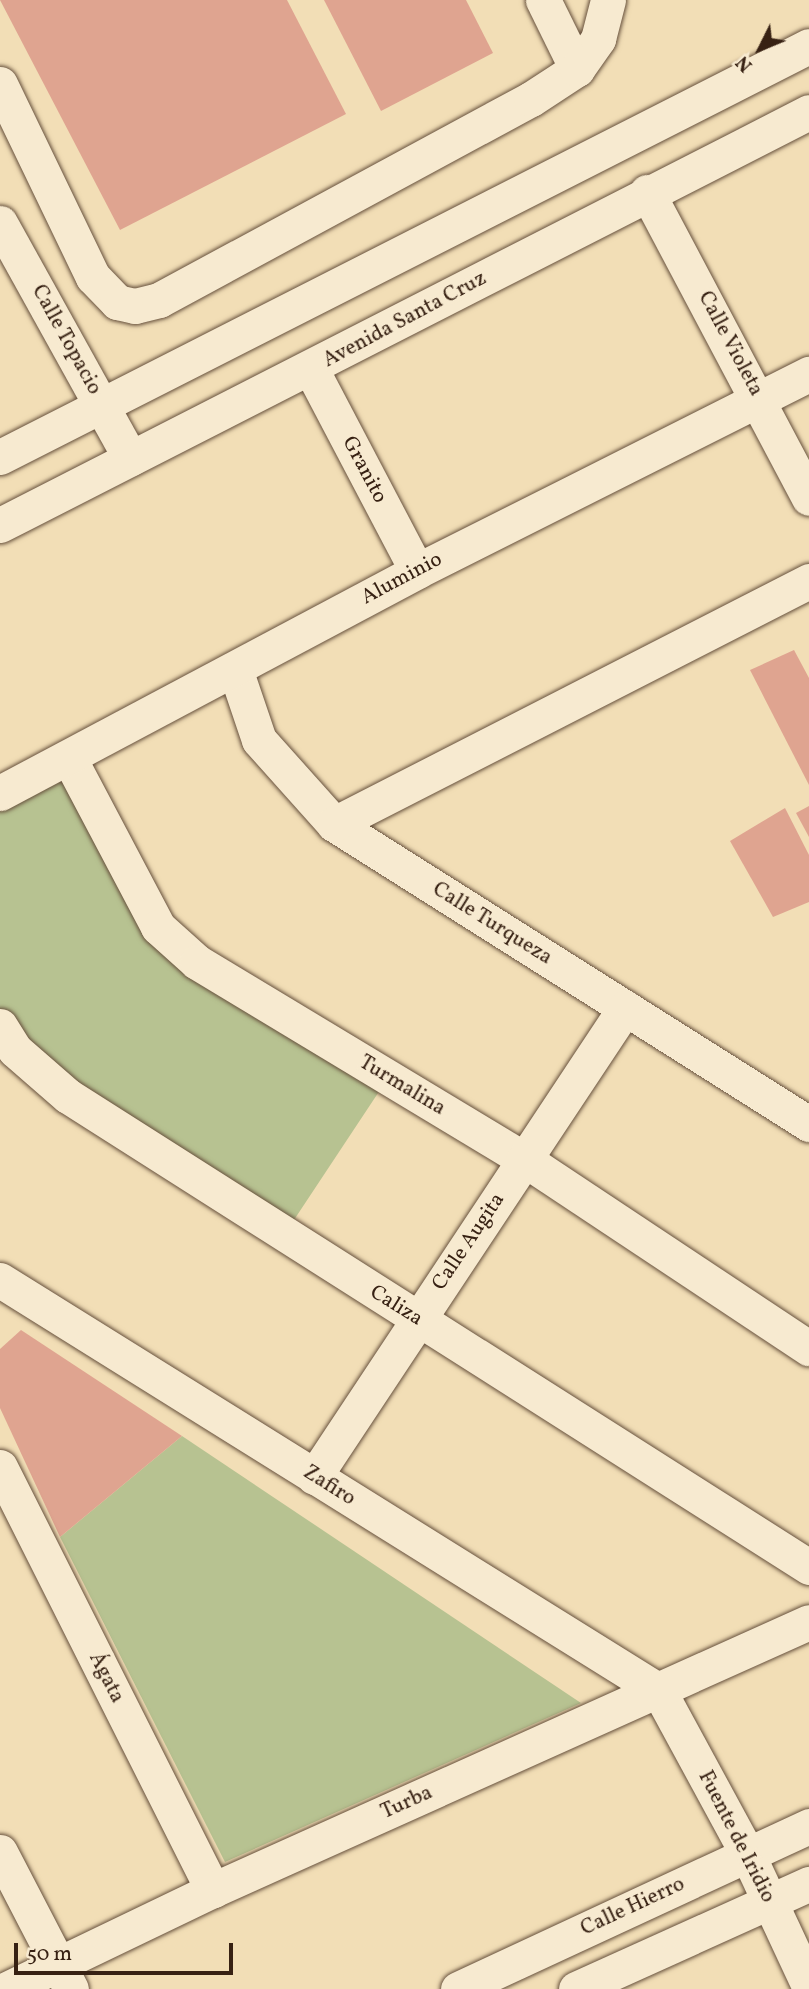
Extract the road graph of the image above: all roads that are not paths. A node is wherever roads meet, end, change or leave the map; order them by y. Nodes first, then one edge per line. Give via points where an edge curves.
1 (543, 0) edge
2 (608, 0) edge
3 (809, 46) edge
4 (577, 69) junction
5 (0, 84) edge
6 (809, 112) edge
7 (647, 192) junction
8 (0, 223) edge
9 (311, 369) junction
10 (809, 374) edge
11 (760, 399) junction
12 (102, 404) junction
13 (0, 457) edge
14 (130, 458) junction
15 (809, 498) edge
16 (0, 525) edge
17 (417, 571) junction
18 (809, 580) edge
19 (235, 668) junction
20 (69, 758) junction
21 (0, 793) edge
22 (334, 824) junction
23 (625, 1008) junction
24 (0, 1026) edge
25 (809, 1124) edge
26 (524, 1159) junction
27 (0, 1280) edge
28 (417, 1320) junction
29 (809, 1348) edge
30 (0, 1467) edge
31 (314, 1477) junction
32 (809, 1567) edge
33 (809, 1622) edge
34 (659, 1691) junction
35 (809, 1826) edge
36 (0, 1852) edge
37 (747, 1853) junction
38 (809, 1884) edge
39 (213, 1889) junction
40 (769, 1901) junction
41 (66, 1977) edge
42 (809, 1986) edge
43 (7, 1989) edge
44 (458, 1989) edge
45 (576, 1989) edge

1 - 4 street
2 - 4 street via 598,39
3 - 12 street
4 - 5 street via 531,99 183,287 135,306 117,302 93,277
6 - 7 street, Avenida Santa Cruz
7 - 9 street, Avenida Santa Cruz
7 - 11 street, Calle Violeta
8 - 12 street, Calle Topacio
9 - 14 street, Avenida Santa Cruz
9 - 17 street, Granito
10 - 11 street, Aluminio
11 - 15 street, Calle Violeta
11 - 17 street, Aluminio
12 - 13 street
12 - 14 street, Calle Topacio
14 - 16 street, Avenida Santa Cruz
17 - 19 street, Aluminio
18 - 22 street
19 - 20 street, Aluminio
19 - 22 street, Calle Turqueza via 259,740 299,791
20 - 21 street, Aluminio
20 - 26 street, Turmalina via 158,927 197,962
22 - 23 street, Calle Turqueza
23 - 25 street, Calle Turqueza
23 - 26 street, Calle Augita
24 - 28 street, Caliza via 15,1050 68,1096
26 - 28 street, Calle Augita
26 - 29 street, Turmalina
27 - 31 street, Zafiro
28 - 31 street, Calle Augita
28 - 32 street, Caliza
30 - 39 street, Ágata
31 - 34 street, Zafiro
33 - 34 street, Turba
34 - 37 street, Fuente de Iridio
34 - 39 street, Turba
35 - 37 street, Calle Hierro
36 - 41 street
37 - 40 street, Fuente de Iridio
37 - 44 street, Calle Hierro
38 - 40 street
39 - 41 street, Turba
40 - 42 street, Fuente de Iridio
40 - 45 street
41 - 43 street, Turba

